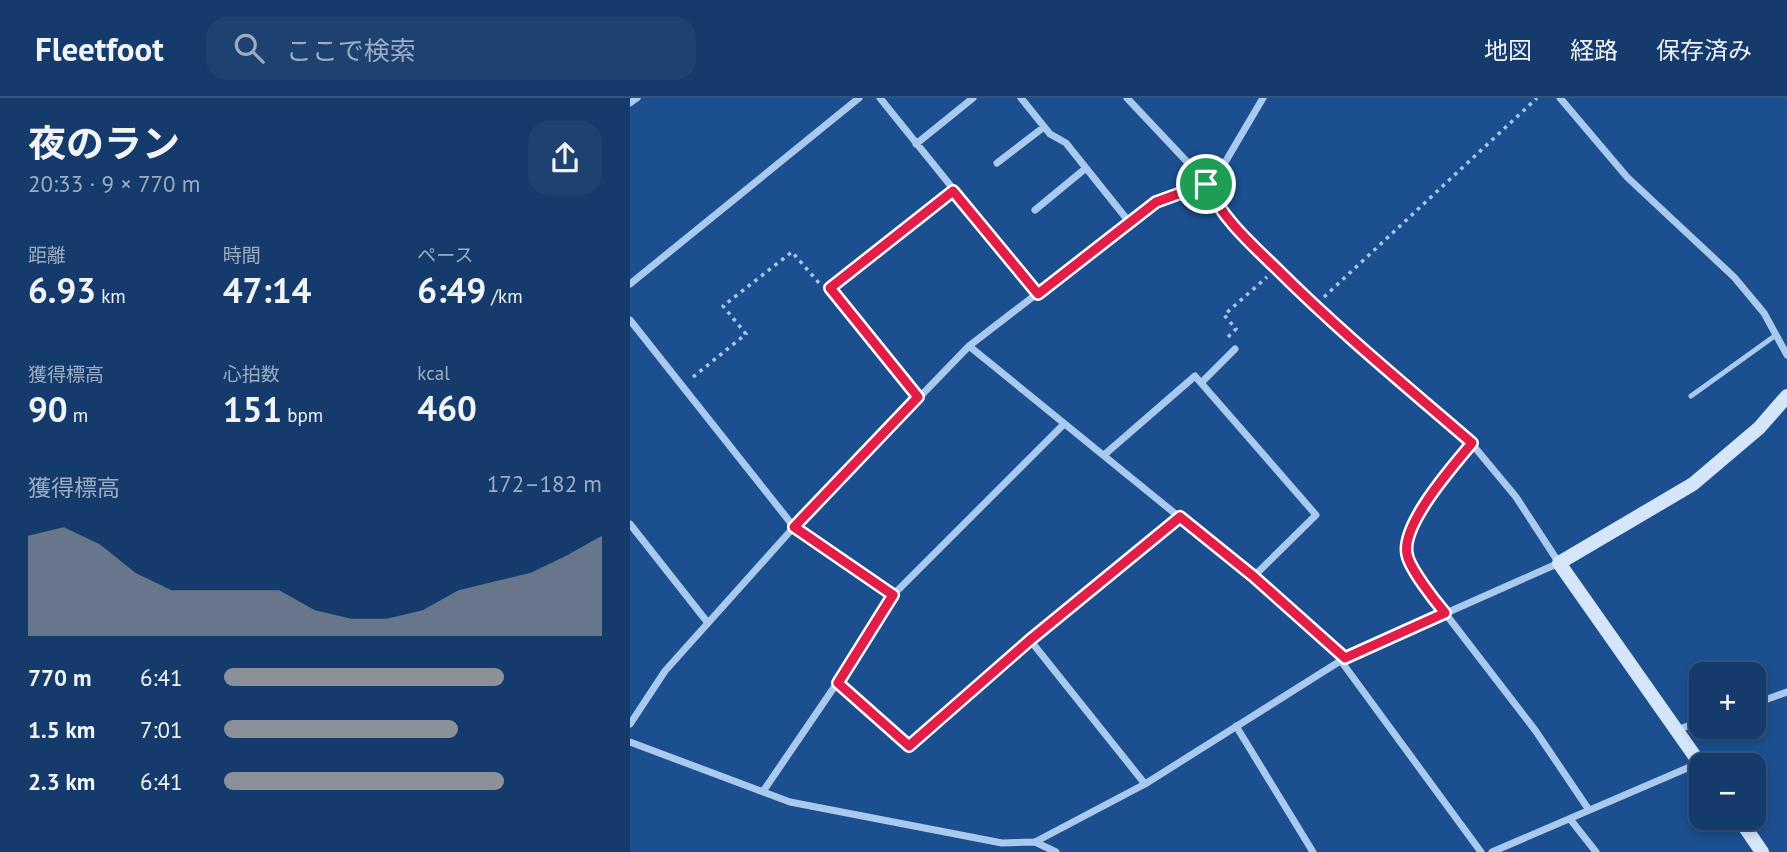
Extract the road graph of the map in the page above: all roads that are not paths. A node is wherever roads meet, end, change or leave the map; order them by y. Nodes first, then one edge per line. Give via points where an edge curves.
1 (637, 98) edge
2 (859, 98) edge
3 (880, 98) edge
4 (973, 98) edge
5 (1021, 98) edge
6 (1127, 98) edge
7 (1263, 98) edge
8 (1560, 98) edge
9 (630, 103) edge
10 (1044, 127) junction
11 (916, 144) junction
12 (997, 163) dead end
13 (1086, 168) junction
14 (1206, 184) junction
15 (953, 191) junction
16 (1035, 210) dead end
17 (1130, 223) junction
18 (630, 284) edge
19 (1038, 294) junction
20 (630, 320) edge
21 (1776, 335) junction
22 (969, 346) junction
23 (1234, 349) dead end
24 (1787, 355) edge
25 (1201, 383) junction
26 (1691, 396) dead end
27 (1787, 396) edge
28 (918, 397) junction
29 (1063, 425) junction
30 (1104, 455) junction
31 (1180, 517) junction
32 (630, 524) edge
33 (794, 527) junction
34 (1559, 564) junction
35 (1253, 576) junction
36 (893, 595) junction
37 (1445, 613) junction
38 (708, 623) junction
39 (1030, 640) junction
40 (1343, 660) junction
41 (838, 683) junction
42 (1787, 692) edge
43 (1766, 700) edge
44 (630, 724) edge
45 (1236, 726) junction
46 (1689, 726) edge
47 (1677, 730) junction
48 (630, 742) edge
49 (1693, 753) edge
50 (1689, 769) edge
51 (1145, 784) junction
52 (764, 790) junction
53 (1589, 810) junction
54 (1570, 818) junction
55 (1747, 830) edge
56 (1035, 842) junction
57 (1028, 852) edge
58 (1056, 852) edge
59 (1313, 852) edge
60 (1481, 852) edge
61 (1492, 852) edge
62 (1595, 852) edge
63 (1762, 852) edge

1 - 9 street
2 - 18 street
3 - 11 street
4 - 11 street
5 - 10 street
6 - 14 street
7 - 14 street via 1217,176
8 - 21 street via 1627,177 1734,277
10 - 12 street
10 - 13 street via 1066,143
11 - 15 street
13 - 16 street
13 - 17 street
14 - 17 street via 1156,202
14 - 34 street via 1230,222 1314,307 1472,443 1516,497
15 - 19 street
15 - 28 street via 830,288
17 - 19 street
19 - 22 street
20 - 33 street
21 - 24 street
21 - 26 lane
22 - 28 street
22 - 29 street
23 - 25 street
25 - 30 street via 1195,376
25 - 35 street via 1315,515
27 - 34 street via 1759,428 1693,484
28 - 33 street
29 - 30 street
29 - 36 street
30 - 31 street
31 - 35 street
31 - 39 street
32 - 38 street
33 - 36 street
33 - 38 street
34 - 37 street
34 - 47 street
35 - 40 street
36 - 41 street
37 - 40 street
37 - 53 street via 1535,730
38 - 44 street via 665,671
39 - 41 street via 909,746
39 - 51 street
40 - 45 street
40 - 60 street
41 - 52 street
42 - 43 street
45 - 51 street
45 - 59 street
46 - 47 street
47 - 49 street
48 - 52 street
50 - 53 street
51 - 56 street
52 - 56 street via 790,802 916,829 1002,843
53 - 54 street
54 - 61 street
54 - 62 street
55 - 63 street
56 - 57 street
56 - 58 street

